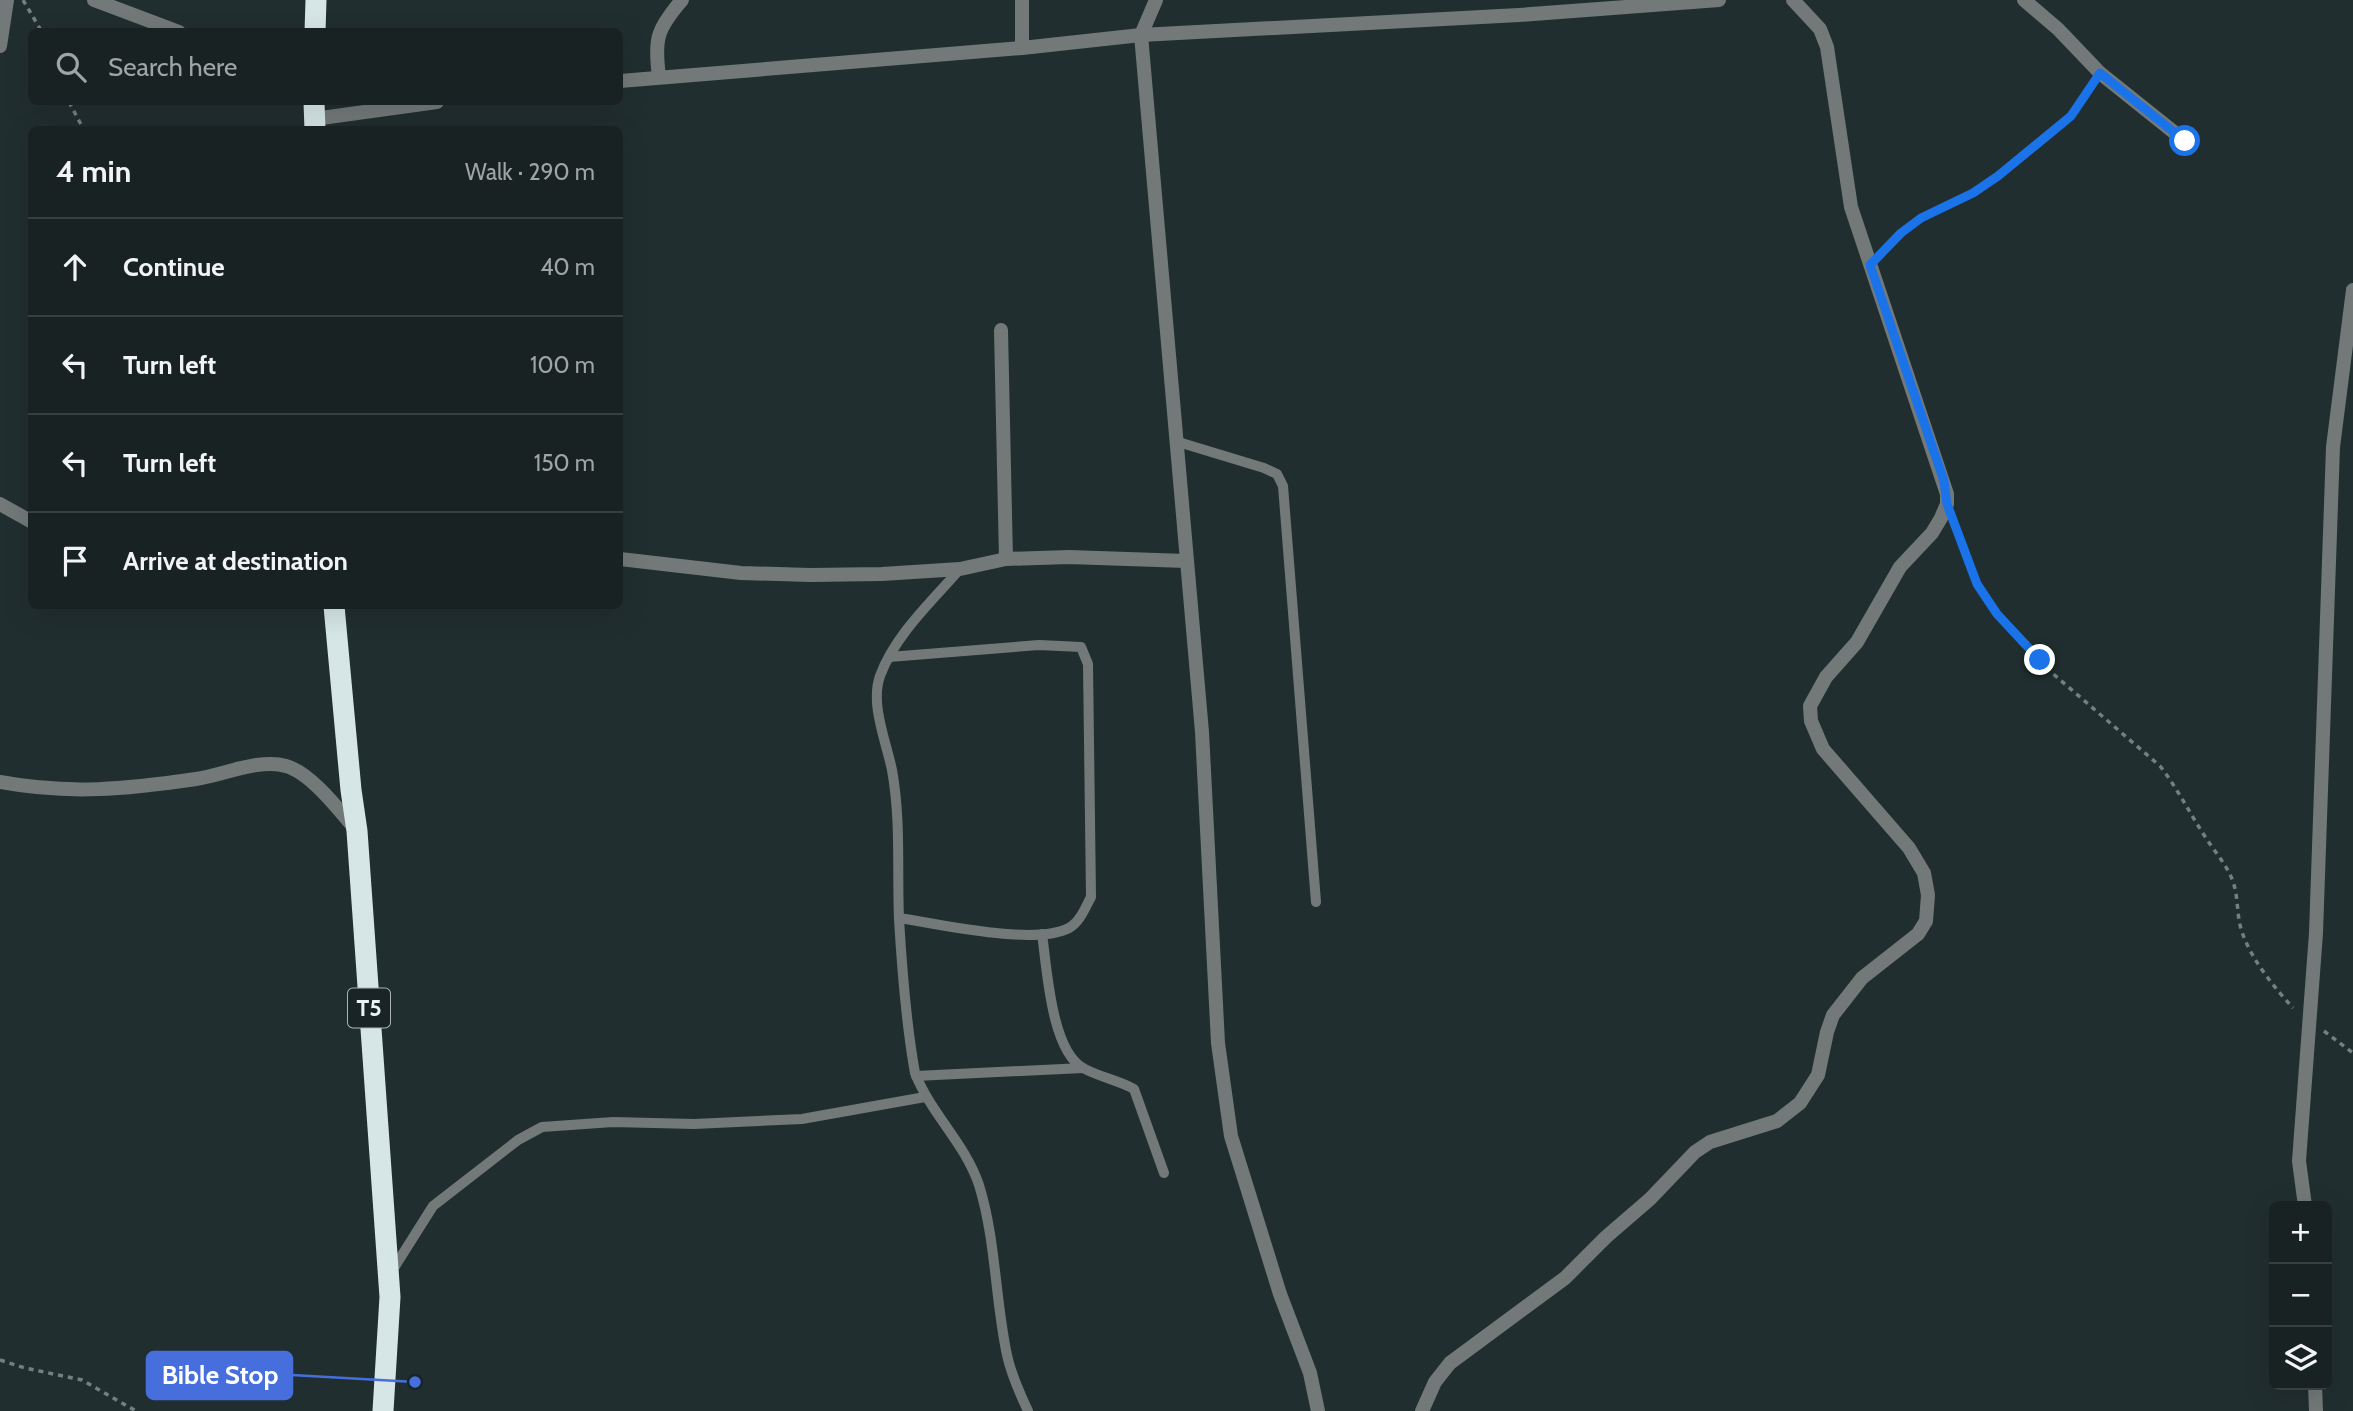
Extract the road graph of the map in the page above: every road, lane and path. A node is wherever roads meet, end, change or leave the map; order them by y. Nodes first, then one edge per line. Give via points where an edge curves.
1 (7, 0) edge
2 (23, 0) edge
3 (94, 0) edge
4 (316, 0) edge
5 (682, 0) edge
6 (1022, 0) edge
7 (1156, 0) edge
8 (1519, 0) edge
9 (1720, 0) edge
10 (1793, 0) edge
11 (2024, 0) edge
12 (1519, 15) junction
13 (40, 28) edge
14 (168, 28) edge
15 (315, 28) edge
16 (1141, 36) junction
17 (0, 46) edge
18 (1022, 48) junction
19 (2100, 73) junction
20 (659, 76) junction
21 (623, 81) edge
22 (71, 105) edge
23 (412, 105) edge
24 (314, 117) edge
25 (82, 126) edge
26 (2185, 141) dead end
27 (1870, 265) junction
28 (2353, 290) edge
29 (1001, 330) dead end
30 (1175, 441) junction
31 (0, 504) edge
32 (1947, 504) junction
33 (28, 520) edge
34 (623, 559) edge
35 (1006, 559) junction
36 (1186, 561) junction
37 (960, 569) junction
38 (334, 609) edge
39 (889, 657) junction
40 (0, 782) edge
41 (357, 831) junction
42 (1316, 902) dead end
43 (899, 918) junction
44 (1042, 934) junction
45 (2311, 1022) junction
46 (2353, 1053) edge
47 (1083, 1068) junction
48 (916, 1076) junction
49 (925, 1097) junction
50 (1164, 1173) dead end
51 (2304, 1201) edge
52 (388, 1278) junction
53 (0, 1360) edge
54 (2315, 1390) edge
55 (136, 1411) edge
56 (383, 1411) edge
57 (1028, 1411) edge
58 (1318, 1411) edge
59 (1422, 1411) edge
60 (2316, 1411) edge

1 - 17 street
2 - 13 path
3 - 14 street
4 - 15 highway
5 - 20 street via 656,41
6 - 18 street
7 - 16 street
8 - 12 street
9 - 12 street
10 - 27 street via 1820,29 1827,47 1849,197
11 - 19 street
12 - 16 street
16 - 18 street
16 - 30 street
18 - 20 street
19 - 26 street
19 - 27 path via 2071,116 1973,193 1921,218
20 - 21 street
22 - 25 path
23 - 24 street
27 - 32 street via 1944,481
28 - 45 street via 2333,447
29 - 35 street
30 - 36 street
30 - 42 lane via 1264,468 1277,474 1283,486
31 - 33 street
32 - 45 path via 1977,584 1997,614 2051,672 2171,780 2233,881 2247,944 2282,995
32 - 59 street via 1932,533 1900,567 1872,619 1826,677 1810,706 1823,749 1909,848 1924,873 1926,921 1918,934 1863,978 1833,1015 1818,1075 1800,1102 1777,1121 1710,1142 1695,1152 1565,1278 1450,1363 1434,1382
34 - 37 street via 741,573 882,574
35 - 36 street
35 - 37 street
36 - 58 street via 1202,732 1218,1043 1231,1136 1310,1373
37 - 39 lane
38 - 41 highway, T5
39 - 43 lane via 879,678 878,695 899,831
39 - 44 lane via 1039,645 1081,647 1088,664 1091,897 1079,920 1068,929
40 - 41 street via 48,790 96,790 198,779 273,764 298,772
41 - 52 highway, T5
43 - 44 lane via 1007,934
43 - 48 lane
44 - 47 lane via 1061,1038 1070,1057
45 - 46 path
45 - 51 street via 2299,1161
47 - 48 lane
47 - 50 lane via 1134,1089
48 - 49 lane
49 - 52 lane via 802,1119 542,1127 518,1140 433,1206
49 - 57 lane via 966,1154 978,1183 1008,1357
52 - 56 highway, T5
53 - 55 path via 82,1380
54 - 60 street

